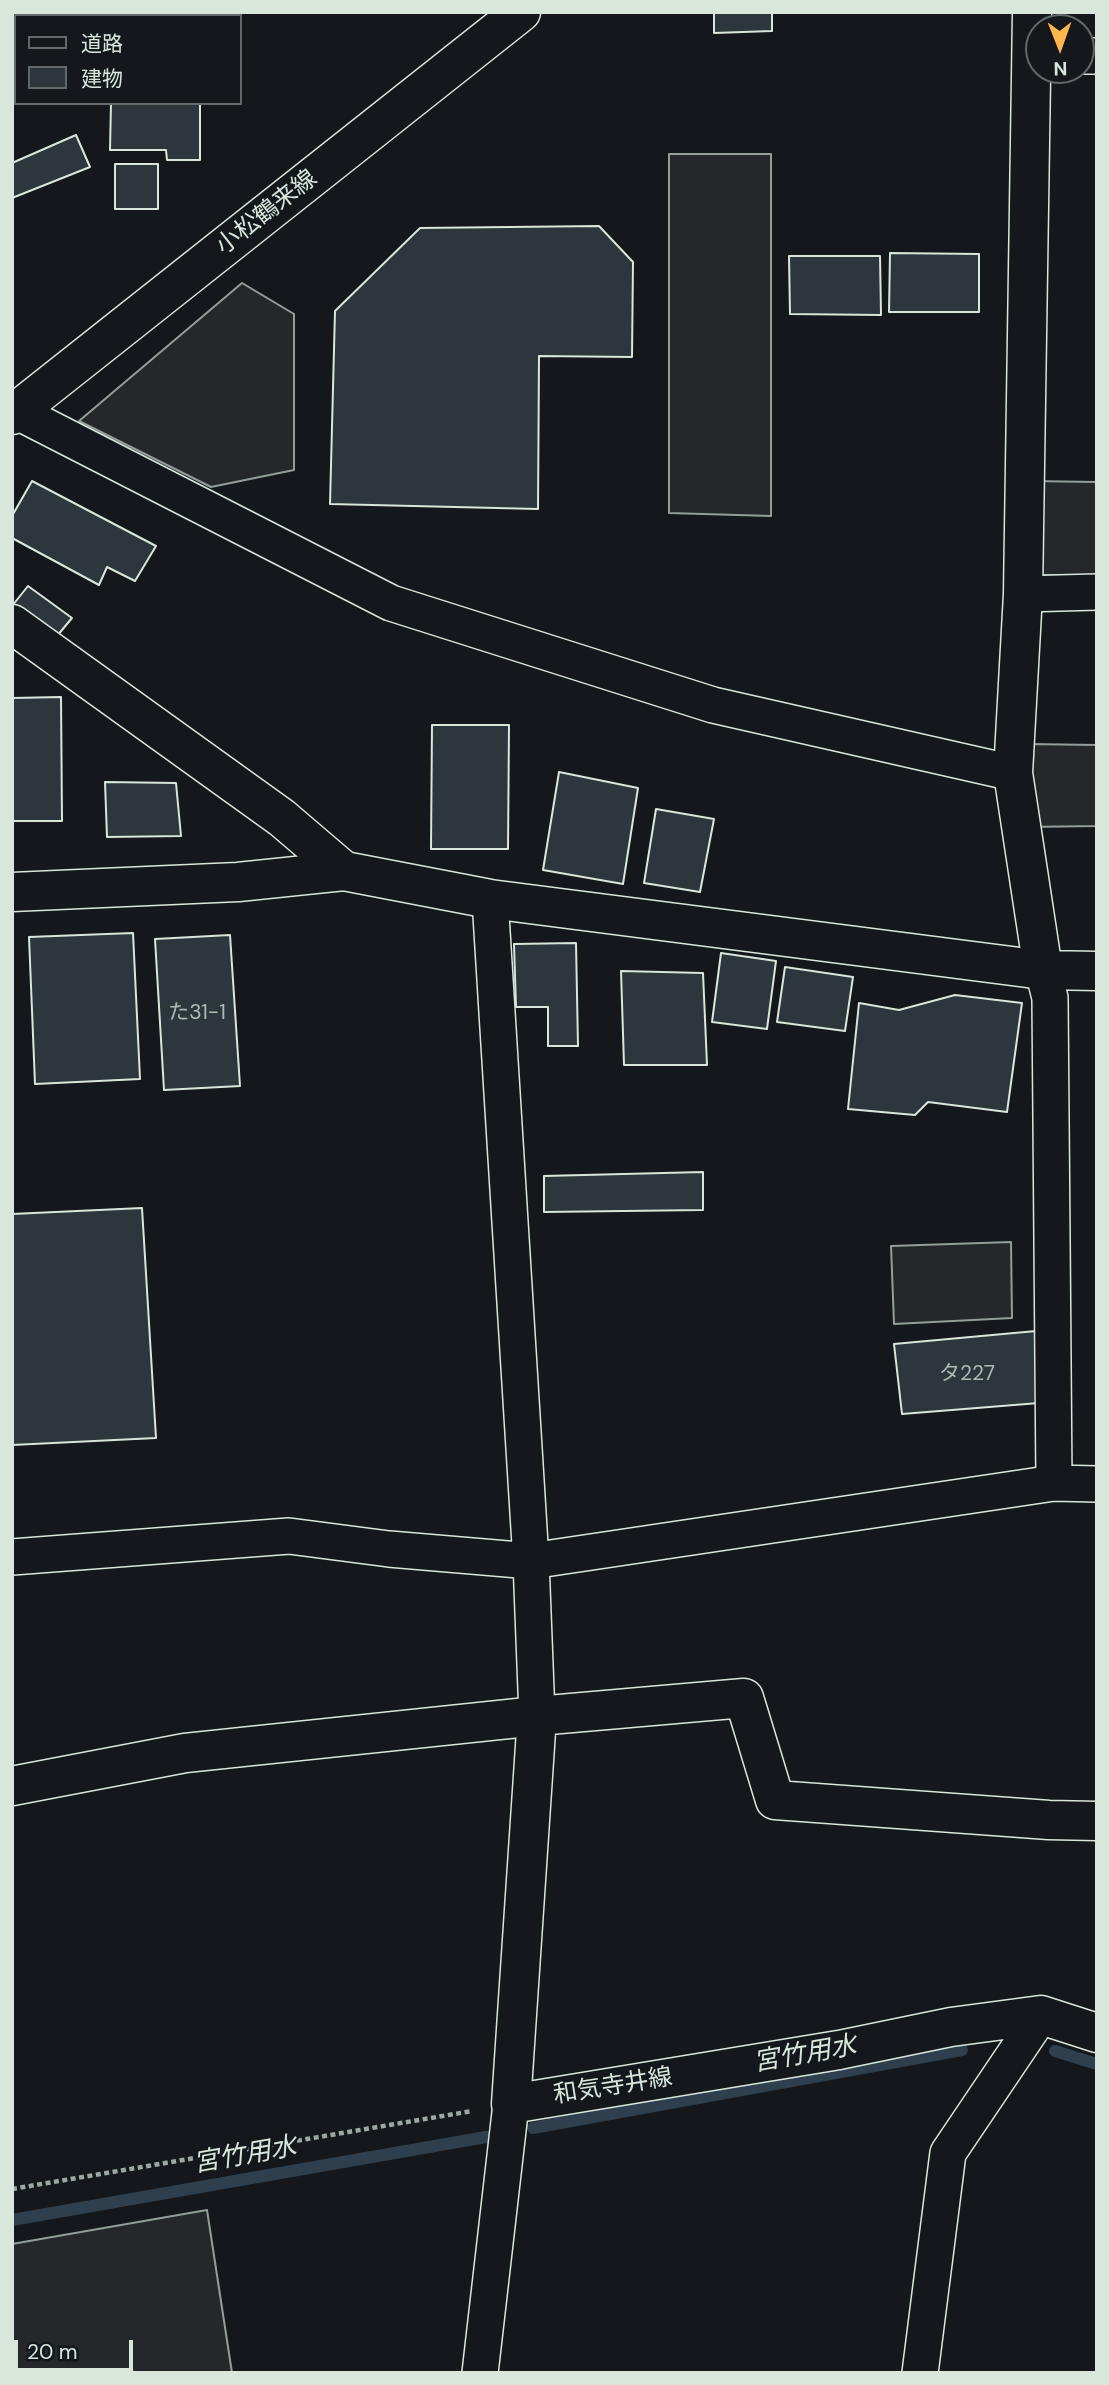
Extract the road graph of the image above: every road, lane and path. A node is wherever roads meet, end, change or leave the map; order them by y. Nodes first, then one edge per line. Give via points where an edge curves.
1 (521, 12) edge
2 (1034, 84) edge
3 (14, 411) edge
4 (1097, 592) edge
5 (1023, 593) junction
6 (12, 624) edge
7 (1013, 773) junction
8 (344, 871) junction
9 (12, 892) edge
10 (490, 899) junction
11 (1043, 970) junction
12 (1097, 971) edge
13 (1054, 1483) junction
14 (1097, 1484) edge
15 (12, 1557) edge
16 (531, 1561) junction
17 (537, 1716) junction
18 (12, 1786) edge
19 (1097, 1821) edge
20 (1041, 2015) junction
21 (1097, 2033) edge
22 (511, 2104) junction
23 (12, 2189) edge
24 (480, 2373) edge
25 (920, 2373) edge

1 - 3 main road, 小松鶴来線
2 - 5 main road
3 - 7 street via 391,603 713,705
4 - 5 street
5 - 7 main road
6 - 8 main road via 282,818
7 - 11 main road
8 - 9 main road via 238,882
8 - 10 main road
10 - 11 main road
10 - 16 street
11 - 12 main road
11 - 13 street via 1049,998
13 - 14 street
13 - 16 street
15 - 16 street via 289,1536
16 - 17 street
17 - 18 main road via 185,1754
17 - 19 main road via 744,1698 775,1800
17 - 22 main road
20 - 21 main road, 和気寺井線
20 - 22 main road, 和気寺井線
20 - 25 street via 948,2153
22 - 23 path
22 - 24 street

